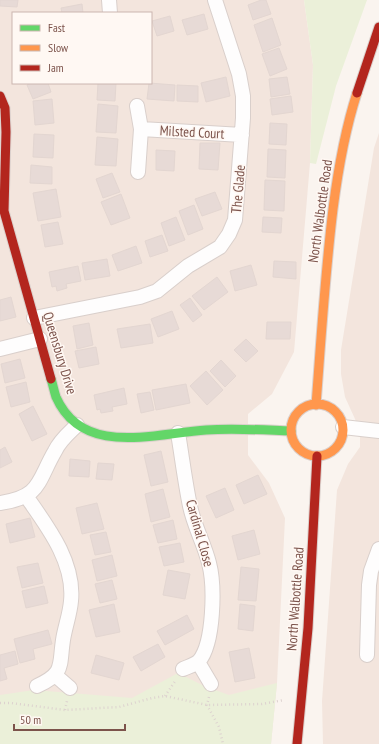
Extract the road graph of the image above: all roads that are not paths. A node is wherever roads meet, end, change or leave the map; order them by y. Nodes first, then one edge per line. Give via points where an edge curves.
1 (109, 0) edge
2 (215, 0) edge
3 (110, 12) edge
4 (379, 27) edge
5 (0, 96) edge
6 (137, 106) dead end
7 (141, 129) junction
8 (242, 135) junction
9 (138, 172) dead end
10 (2, 211) edge
11 (34, 318) junction
12 (40, 339) junction
13 (0, 349) edge
14 (316, 405) junction
15 (77, 425) junction
16 (343, 427) junction
17 (291, 431) junction
18 (379, 431) edge
19 (178, 433) junction
20 (317, 456) junction
21 (26, 496) junction
22 (0, 502) edge
23 (379, 549) edge
24 (374, 600) edge
25 (367, 655) dead end
26 (198, 662) junction
27 (183, 669) road end
28 (55, 675) junction
29 (211, 684) road end
30 (37, 686) dead end
31 (70, 688) dead end
32 (297, 744) edge

1 - 3 street
2 - 8 street, The Glade via 239,74 243,96
4 - 14 street, North Walbottle Road via 353,106 338,173 328,248
5 - 10 street, Queensbury Drive via 5,108 6,124
6 - 7 street
7 - 8 street, Milsted Court
7 - 9 street
8 - 11 street, The Glade via 236,220 220,247 188,266 157,291
10 - 11 street, Queensbury Drive
11 - 12 street, Queensbury Drive
12 - 13 street
12 - 15 street, Queensbury Drive via 56,397
14 - 16 street via 333,410
14 - 17 street via 306,407 298,413
15 - 19 street, Queensbury Drive via 114,438 137,439
15 - 21 street via 55,450 37,487
16 - 18 street
16 - 20 street via 340,443 334,450 326,455
17 - 19 street, Queensbury Drive via 228,429
17 - 20 street via 293,441 299,449 307,455
19 - 26 street, Cardinal Close via 190,505 210,564 212,579 211,632 206,649
20 - 32 street, North Walbottle Road via 308,628
21 - 22 street
21 - 28 street via 54,536 65,560 70,582 71,600 61,662
23 - 24 street via 370,571
24 - 25 street
26 - 27 street
26 - 29 street
28 - 30 street
28 - 31 street

